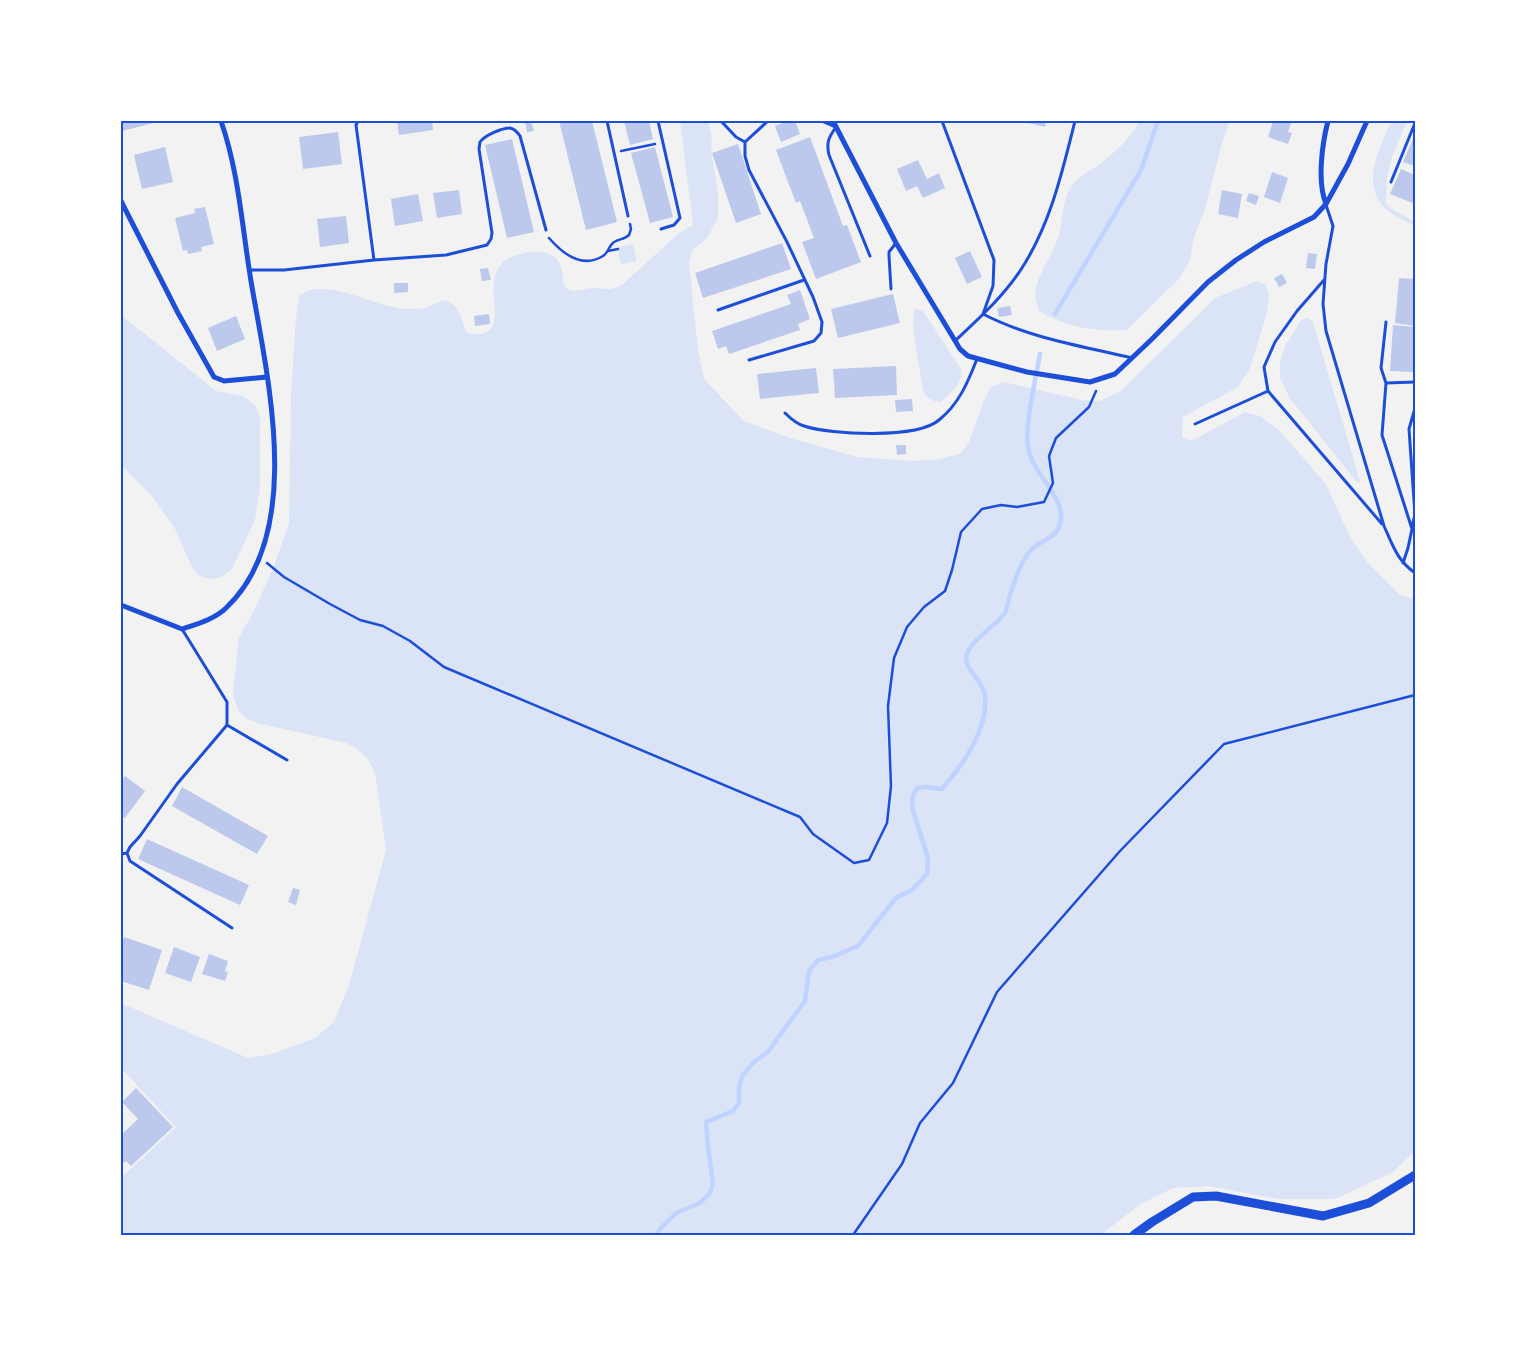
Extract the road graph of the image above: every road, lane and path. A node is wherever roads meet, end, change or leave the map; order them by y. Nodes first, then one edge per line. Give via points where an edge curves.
1 (221, 121) edge
2 (358, 121) edge
3 (607, 121) edge
4 (658, 121) edge
5 (721, 121) edge
6 (768, 121) edge
7 (822, 121) edge
8 (833, 121) edge
9 (942, 121) edge
10 (1076, 121) edge
11 (1328, 121) edge
12 (1367, 121) edge
13 (1415, 122) edge
14 (836, 127) junction
15 (664, 142) junction
16 (745, 142) junction
17 (614, 152) junction
18 (1391, 182) dead end
19 (121, 201) edge
20 (1326, 204) junction
21 (628, 216) joint
22 (661, 229) dead end
23 (546, 230) joint
24 (896, 243) junction
25 (618, 249) dead end
26 (608, 251) junction
27 (870, 256) dead end
28 (374, 260) junction
29 (249, 270) junction
30 (1325, 279) junction
31 (804, 280) junction
32 (891, 289) dead end
33 (718, 310) dead end
34 (984, 314) junction
35 (1386, 322) dead end
36 (954, 341) junction
37 (1133, 358) junction
38 (977, 359) junction
39 (749, 360) dead end
40 (267, 377) junction
41 (1097, 380) junction
42 (1415, 382) edge
43 (1386, 383) junction
44 (1268, 391) junction
45 (1415, 408) edge
46 (785, 413) dead end
47 (1195, 424) dead end
48 (1384, 526) junction
49 (1412, 529) junction
50 (258, 562) junction
51 (1402, 563) junction
52 (1415, 573) edge
53 (121, 605) edge
54 (182, 629) junction
55 (1415, 695) edge
56 (227, 725) junction
57 (287, 760) dead end
58 (121, 854) edge
59 (128, 854) junction
60 (232, 928) dead end
61 (1415, 1175) edge
62 (853, 1235) edge
63 (1134, 1235) edge

1 - 29 street via 229,142 239,192
2 - 28 lane
3 - 17 lane
4 - 15 lane
5 - 16 lane
6 - 16 lane
7 - 14 lane
8 - 14 street
9 - 34 lane via 994,260 993,286
10 - 34 lane via 1053,203 1031,252 1020,271
11 - 20 street via 1321,180
12 - 20 street
13 - 18 lane
14 - 24 street
14 - 27 lane via 829,137 829,155
15 - 17 path
15 - 22 lane via 680,218 674,225
16 - 31 lane via 744,156 749,170
17 - 21 lane
19 - 40 street via 214,377 224,381
20 - 30 lane via 1333,226
20 - 37 street via 1314,217 1264,242 1208,282
21 - 26 path via 629,236 612,244
23 - 26 path via 556,246 573,259 591,261
23 - 28 lane via 520,136 510,128 488,134 480,142 492,233 487,245 446,255
24 - 32 lane via 889,252
24 - 36 street
25 - 26 path
28 - 29 lane via 284,270
29 - 40 street
30 - 44 lane via 1275,342 1264,367
30 - 48 lane via 1326,330
31 - 33 lane
31 - 39 lane via 822,322 821,333 814,342
34 - 36 lane
34 - 37 lane via 1028,333
35 - 43 lane via 1381,368
36 - 38 street via 968,356
37 - 41 street via 1115,374
38 - 41 street via 1048,376 1090,382
38 - 46 lane via 956,403 939,421 924,428 833,433 801,426
40 - 50 street via 276,461 271,520
41 - 50 path via 1090,407 1056,438 1049,456 1053,483 1044,502 982,509 961,532 945,591 924,607 907,627 894,658 888,706 891,786 887,823 869,860 854,864 813,834 800,817 444,667 403,637 383,626 360,620 284,577 268,563
42 - 43 lane
43 - 49 lane via 1382,435
44 - 47 lane
44 - 48 lane
45 - 49 lane via 1409,428 1415,515
48 - 51 lane
49 - 51 lane
50 - 54 street via 244,589 225,609
51 - 52 lane
53 - 54 street
54 - 56 lane via 227,702
55 - 62 path via 1224,744 1120,851 997,992 952,1083 920,1123 902,1164
56 - 57 lane
56 - 59 lane via 177,784
58 - 59 lane
59 - 60 lane via 130,860
61 - 63 main road via 1369,1203 1323,1216 1216,1196 1193,1198

